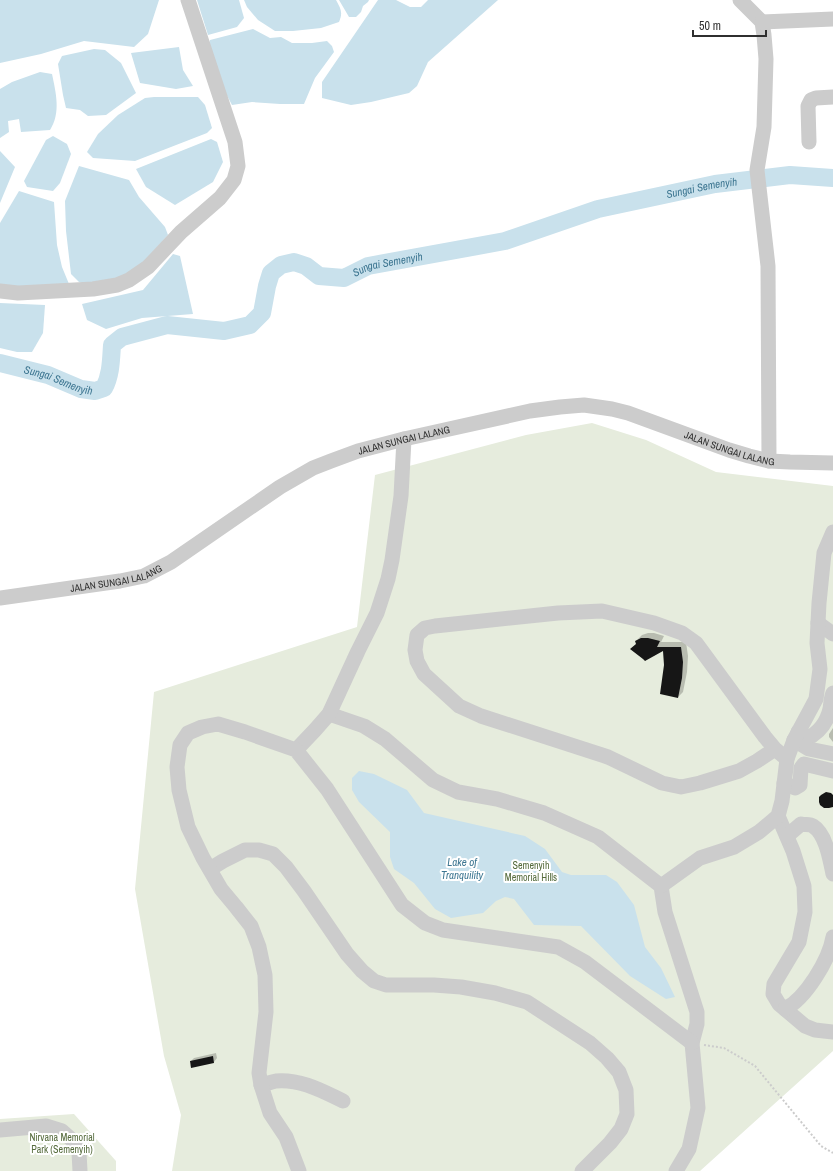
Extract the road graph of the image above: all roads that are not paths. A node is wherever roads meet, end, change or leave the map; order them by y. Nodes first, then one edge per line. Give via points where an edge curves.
1 (188, 0) edge
2 (740, 0) edge
3 (833, 19) edge
4 (762, 22) junction
5 (833, 97) edge
6 (809, 142) dead end
7 (0, 291) edge
8 (404, 438) junction
9 (769, 461) junction
10 (833, 463) edge
11 (833, 532) edge
12 (0, 598) edge
13 (818, 623) junction
14 (833, 634) edge
15 (833, 693) edge
16 (329, 714) junction
17 (796, 736) junction
18 (775, 749) junction
19 (296, 750) junction
20 (833, 754) edge
21 (787, 759) junction
22 (833, 771) edge
23 (784, 784) junction
24 (778, 816) junction
25 (788, 836) junction
26 (210, 869) junction
27 (833, 874) edge
28 (660, 886) junction
29 (833, 937) edge
30 (785, 1009) junction
31 (833, 1032) edge
32 (692, 1043) junction
33 (261, 1085) junction
34 (343, 1101) dead end
35 (0, 1130) edge
36 (80, 1171) edge
37 (299, 1171) edge
38 (582, 1171) edge
39 (676, 1171) edge

1 - 7 street via 235,142 238,166 234,180 220,198 181,232 148,266 129,280 93,289 18,293
2 - 4 street
3 - 4 street
4 - 9 street via 766,59 764,127 757,170 768,266
5 - 6 street via 811,100 808,106
8 - 9 street, JALAN SUNGAI LALANG via 560,406 584,405 612,409 728,450
8 - 12 street, JALAN SUNGAI LALANG via 358,451 313,468 280,487 171,562 144,576
8 - 16 street via 401,496 388,579 377,613
9 - 10 street, JALAN SUNGAI LALANG
11 - 13 street via 824,554
13 - 14 street
13 - 17 street via 820,669 816,699
15 - 17 street via 824,724 819,730 806,738
16 - 19 street
16 - 28 street via 364,726 385,739 433,780 458,792 497,799 544,813 598,837
17 - 20 street via 808,749
17 - 21 street
18 - 18 street via 696,643 682,633 654,623 602,611 558,612 435,626 425,628 418,635 415,650 424,674 459,706 481,716 608,757 662,783 681,787 700,783 739,771
18 - 21 street
19 - 26 street via 218,724 188,733 180,746 177,767 179,790 188,827
19 - 32 street via 327,788 402,905 425,923 443,930 558,947 585,962
21 - 23 street
22 - 23 street via 804,764 801,768 800,785 795,788
23 - 24 street
24 - 25 street
24 - 28 street via 734,848 700,858
25 - 27 street via 801,824 812,825 820,832 827,848
25 - 30 street via 804,886 805,912 799,942 774,984 773,994
26 - 33 street via 221,889 251,926 259,947 265,975 266,1012 259,1073
26 - 38 street via 245,850 273,854 304,891 347,954 374,981 386,985 461,987 527,1002 590,1043 619,1072 626,1090 627,1114 621,1129 610,1143
28 - 32 street via 665,912 697,1012
29 - 30 street via 823,964 804,994
30 - 31 street via 805,1026
32 - 39 street via 698,1108 690,1148
33 - 34 street via 277,1081 298,1082
33 - 37 street via 270,1113 286,1137
35 - 36 street via 46,1126 62,1131 72,1140 79,1152

